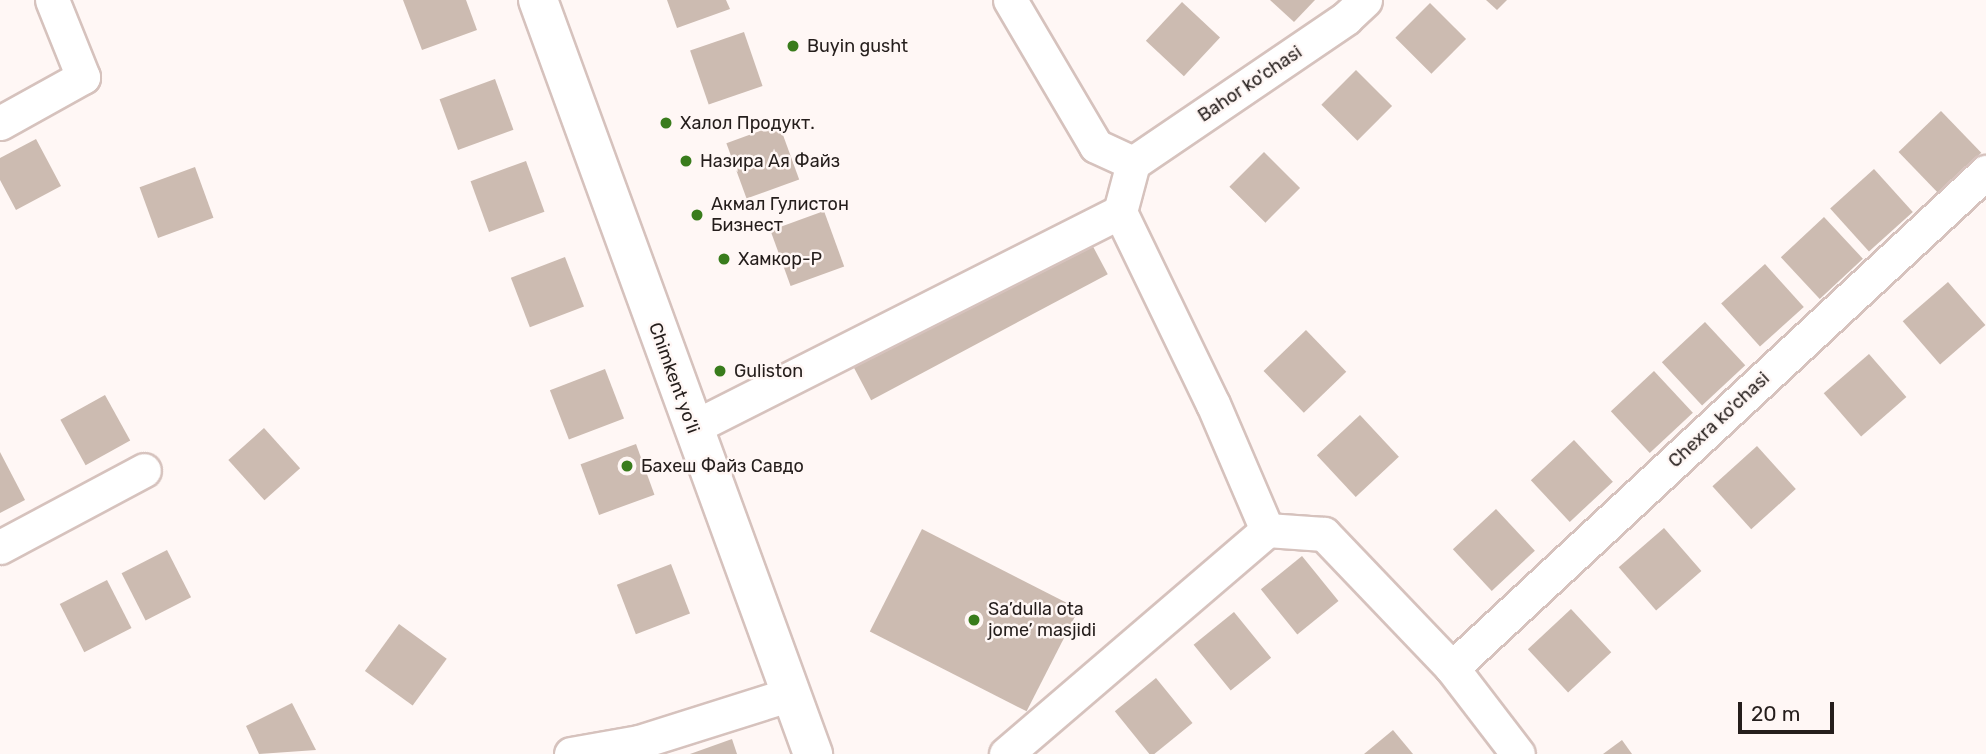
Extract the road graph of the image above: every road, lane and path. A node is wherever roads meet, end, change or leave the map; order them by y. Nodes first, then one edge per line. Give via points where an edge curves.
1 (52, 0) edge
2 (538, 0) edge
3 (1010, 0) edge
4 (1365, 0) edge
5 (0, 123) edge
6 (1133, 163) junction
7 (1986, 172) edge
8 (1120, 212) junction
9 (692, 428) junction
10 (145, 470) dead end
11 (1266, 530) junction
12 (0, 547) edge
13 (1452, 668) junction
14 (791, 694) junction
15 (571, 754) edge
16 (813, 754) edge
17 (1006, 754) edge
18 (1518, 754) edge

1 - 5 street via 83,77
2 - 9 highway, Chimkent yo‘li
3 - 6 street via 1096,146
4 - 6 street, Bahor ko'chasi via 1346,18
6 - 8 street
7 - 13 street, Chexra ko'chasi
8 - 9 street
8 - 11 street via 1213,404
9 - 14 highway, Chimkent yo‘li
10 - 12 street
11 - 13 street via 1324,534
11 - 17 street
13 - 18 street
14 - 15 street via 639,742
14 - 16 highway, Chimkent yo‘li

